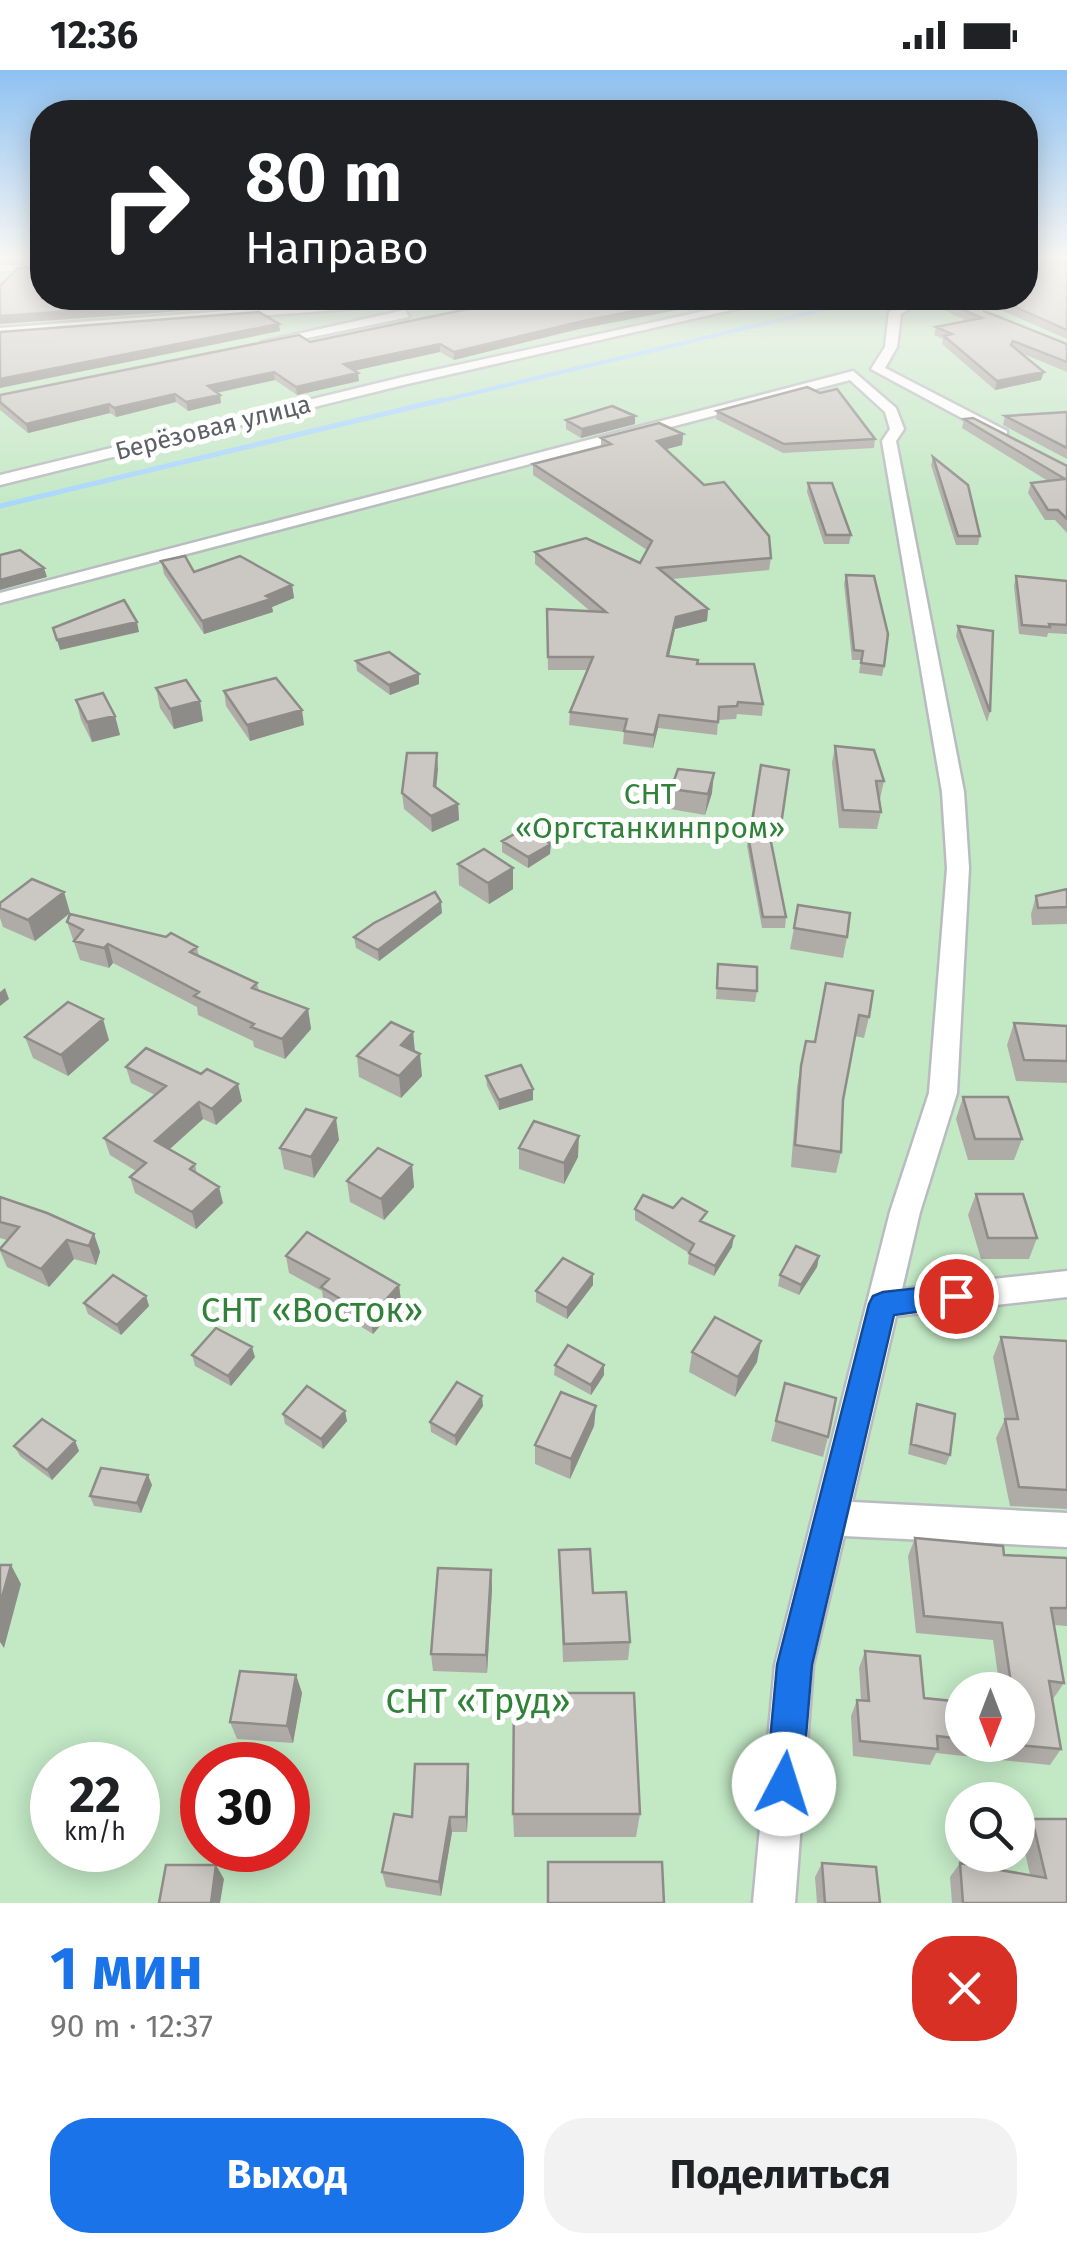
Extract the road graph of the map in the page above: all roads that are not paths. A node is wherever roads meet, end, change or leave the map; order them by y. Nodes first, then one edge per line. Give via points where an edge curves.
1 (577, 343) edge
2 (892, 343) edge
3 (1016, 442) edge
4 (0, 480) edge
5 (0, 598) edge
6 (1067, 1284) edge
7 (883, 1304) junction
8 (828, 1518) junction
9 (1067, 1530) edge
10 (774, 1903) edge

1 - 4 street, Берёзовая улица
2 - 3 street via 878,369
5 - 7 street via 853,376 892,411 897,428 889,441 953,792 958,868 944,1093 904,1212
6 - 7 street
7 - 8 street
8 - 9 street
8 - 10 street via 794,1665

